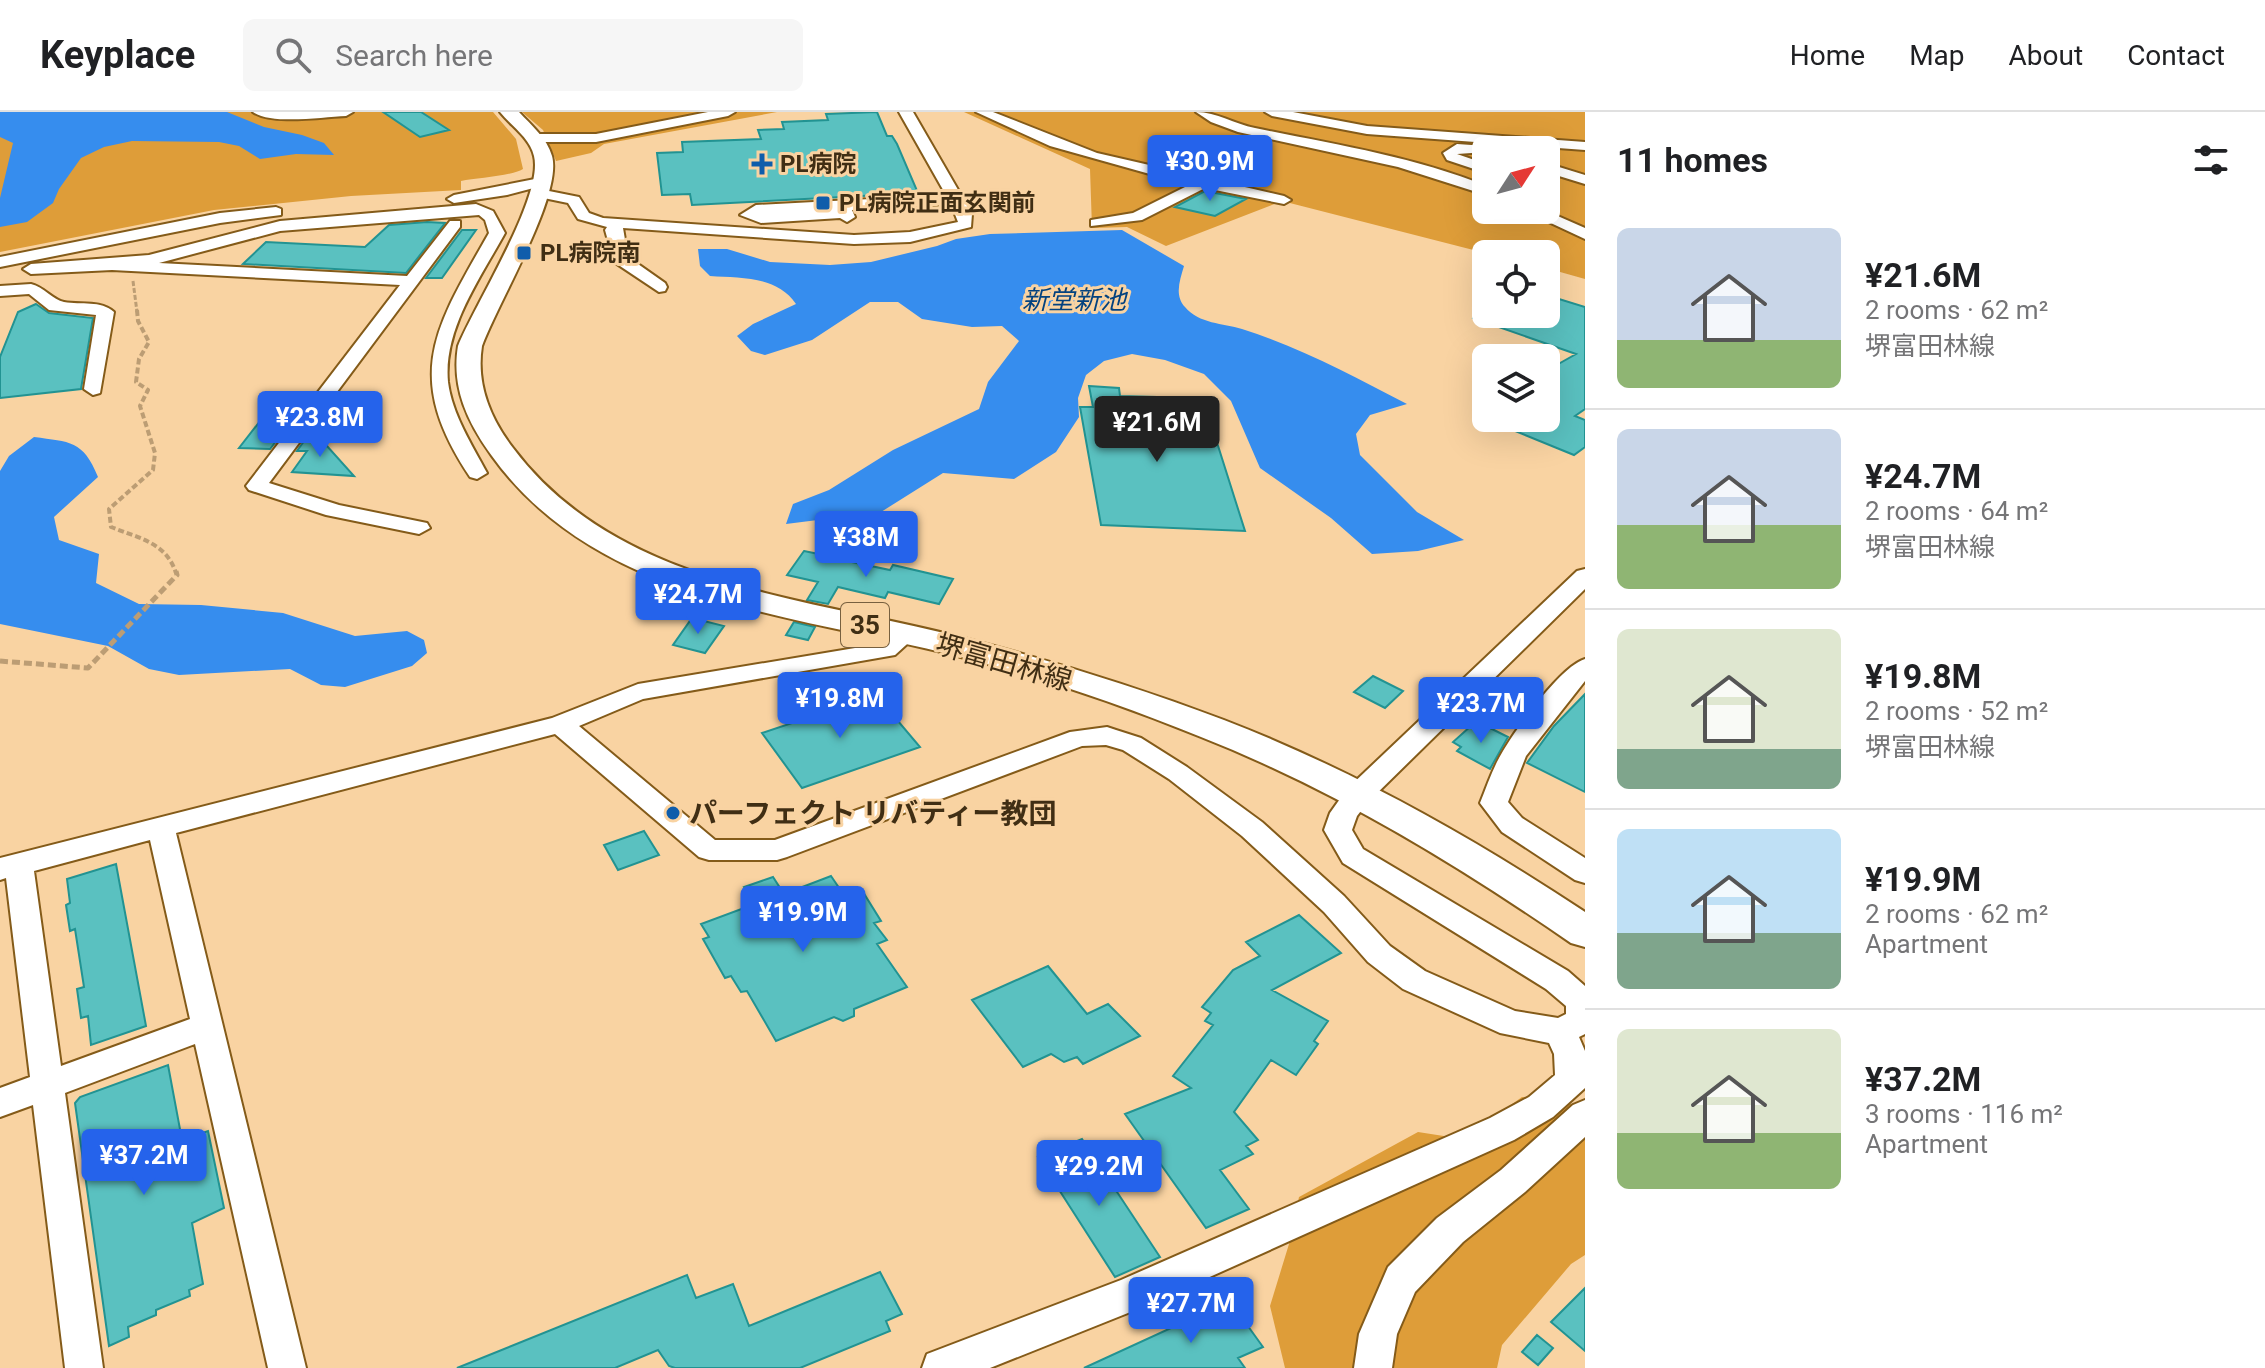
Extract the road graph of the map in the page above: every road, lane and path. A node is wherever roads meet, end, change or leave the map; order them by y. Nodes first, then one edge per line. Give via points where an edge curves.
1 (260, 112) edge
2 (346, 112) edge
3 (681, 112) edge
4 (728, 112) edge
5 (906, 112) edge
6 (1203, 112) edge
7 (1272, 112) edge
8 (991, 114) edge
9 (645, 126) junction
10 (596, 138) junction
11 (1585, 146) edge
12 (1472, 149) edge
13 (530, 152) edge
14 (1472, 164) edge
15 (1560, 172) edge
16 (1585, 180) edge
17 (1204, 183) junction
18 (1472, 186) edge
19 (463, 198) junction
20 (956, 199) junction
21 (1284, 200) dead end
22 (1560, 206) edge
23 (847, 210) junction
24 (1585, 221) edge
25 (1096, 223) dead end
26 (1560, 223) edge
27 (455, 224) dead end
28 (618, 224) junction
29 (1585, 234) edge
30 (817, 239) junction
31 (0, 262) edge
32 (112, 265) junction
33 (0, 274) edge
34 (411, 281) junction
35 (659, 287) dead end
36 (0, 291) edge
37 (93, 389) dead end
38 (477, 473) dead end
39 (419, 528) dead end
40 (1580, 587) edge
41 (905, 635) junction
42 (0, 661) edge
43 (1585, 667) edge
44 (560, 724) junction
45 (1357, 796) junction
46 (161, 827) junction
47 (10, 866) edge
48 (1585, 872) edge
49 (1585, 932) edge
50 (207, 1026) junction
51 (1560, 1031) junction
52 (48, 1086) junction
53 (0, 1103) edge
54 (1585, 1115) edge
55 (80, 1366) edge
56 (287, 1368) edge
57 (941, 1368) edge
58 (1373, 1368) edge

1 - 2 street
3 - 9 street
4 - 9 street
5 - 20 street
6 - 18 street via 1236,129 1313,142
7 - 11 street via 1367,130
8 - 17 street via 1055,145
9 - 10 street
10 - 13 street
10 - 13 street via 579,148
12 - 14 street via 1450,153
13 - 19 street
13 - 19 street via 507,201
13 - 28 street via 583,216
13 - 41 main road, 堺富田林線 / 35 via 469,350 477,409 511,465 539,495 619,552 696,584
15 - 16 street
17 - 21 street
17 - 25 street via 1137,217
19 - 31 street via 220,218
20 - 23 street
20 - 30 street via 966,224 879,240
22 - 24 street
23 - 23 street via 761,218 748,215 756,210
23 - 30 street via 851,225 846,233
26 - 29 street
27 - 34 street
28 - 30 street
28 - 35 street via 613,230 620,259
32 - 33 street
32 - 34 street
32 - 38 street via 280,226 483,211 497,233 441,345 439,380
32 - 42 path via 133,277 138,321 149,342 139,359 136,382 148,390 140,406 155,453 153,470 109,509 111,527 163,546 177,575 88,668
34 - 39 street via 256,486
36 - 37 street via 31,288 55,306 105,312
40 - 45 street
41 - 44 street via 886,650 638,692
41 - 45 main road, 堺富田林線 / 35 via 955,644 1189,720
43 - 48 street via 1514,754 1494,803 1512,825
44 - 46 street
44 - 51 street via 709,850 777,850 1079,738 1107,736 1132,744 1178,773 1252,829 1334,904 1379,954 1414,980 1511,1024
45 - 49 main road, 堺富田林線 / 35 via 1446,844
45 - 51 street via 1338,830 1353,856 1557,980 1581,1001 1582,1021
46 - 47 street
46 - 50 street
47 - 52 street
50 - 52 street
50 - 56 street
51 - 57 street via 1570,1054 1572,1081 1502,1129 1130,1294
52 - 53 street
52 - 55 street
54 - 58 street via 1450,1230 1401,1280 1378,1334

